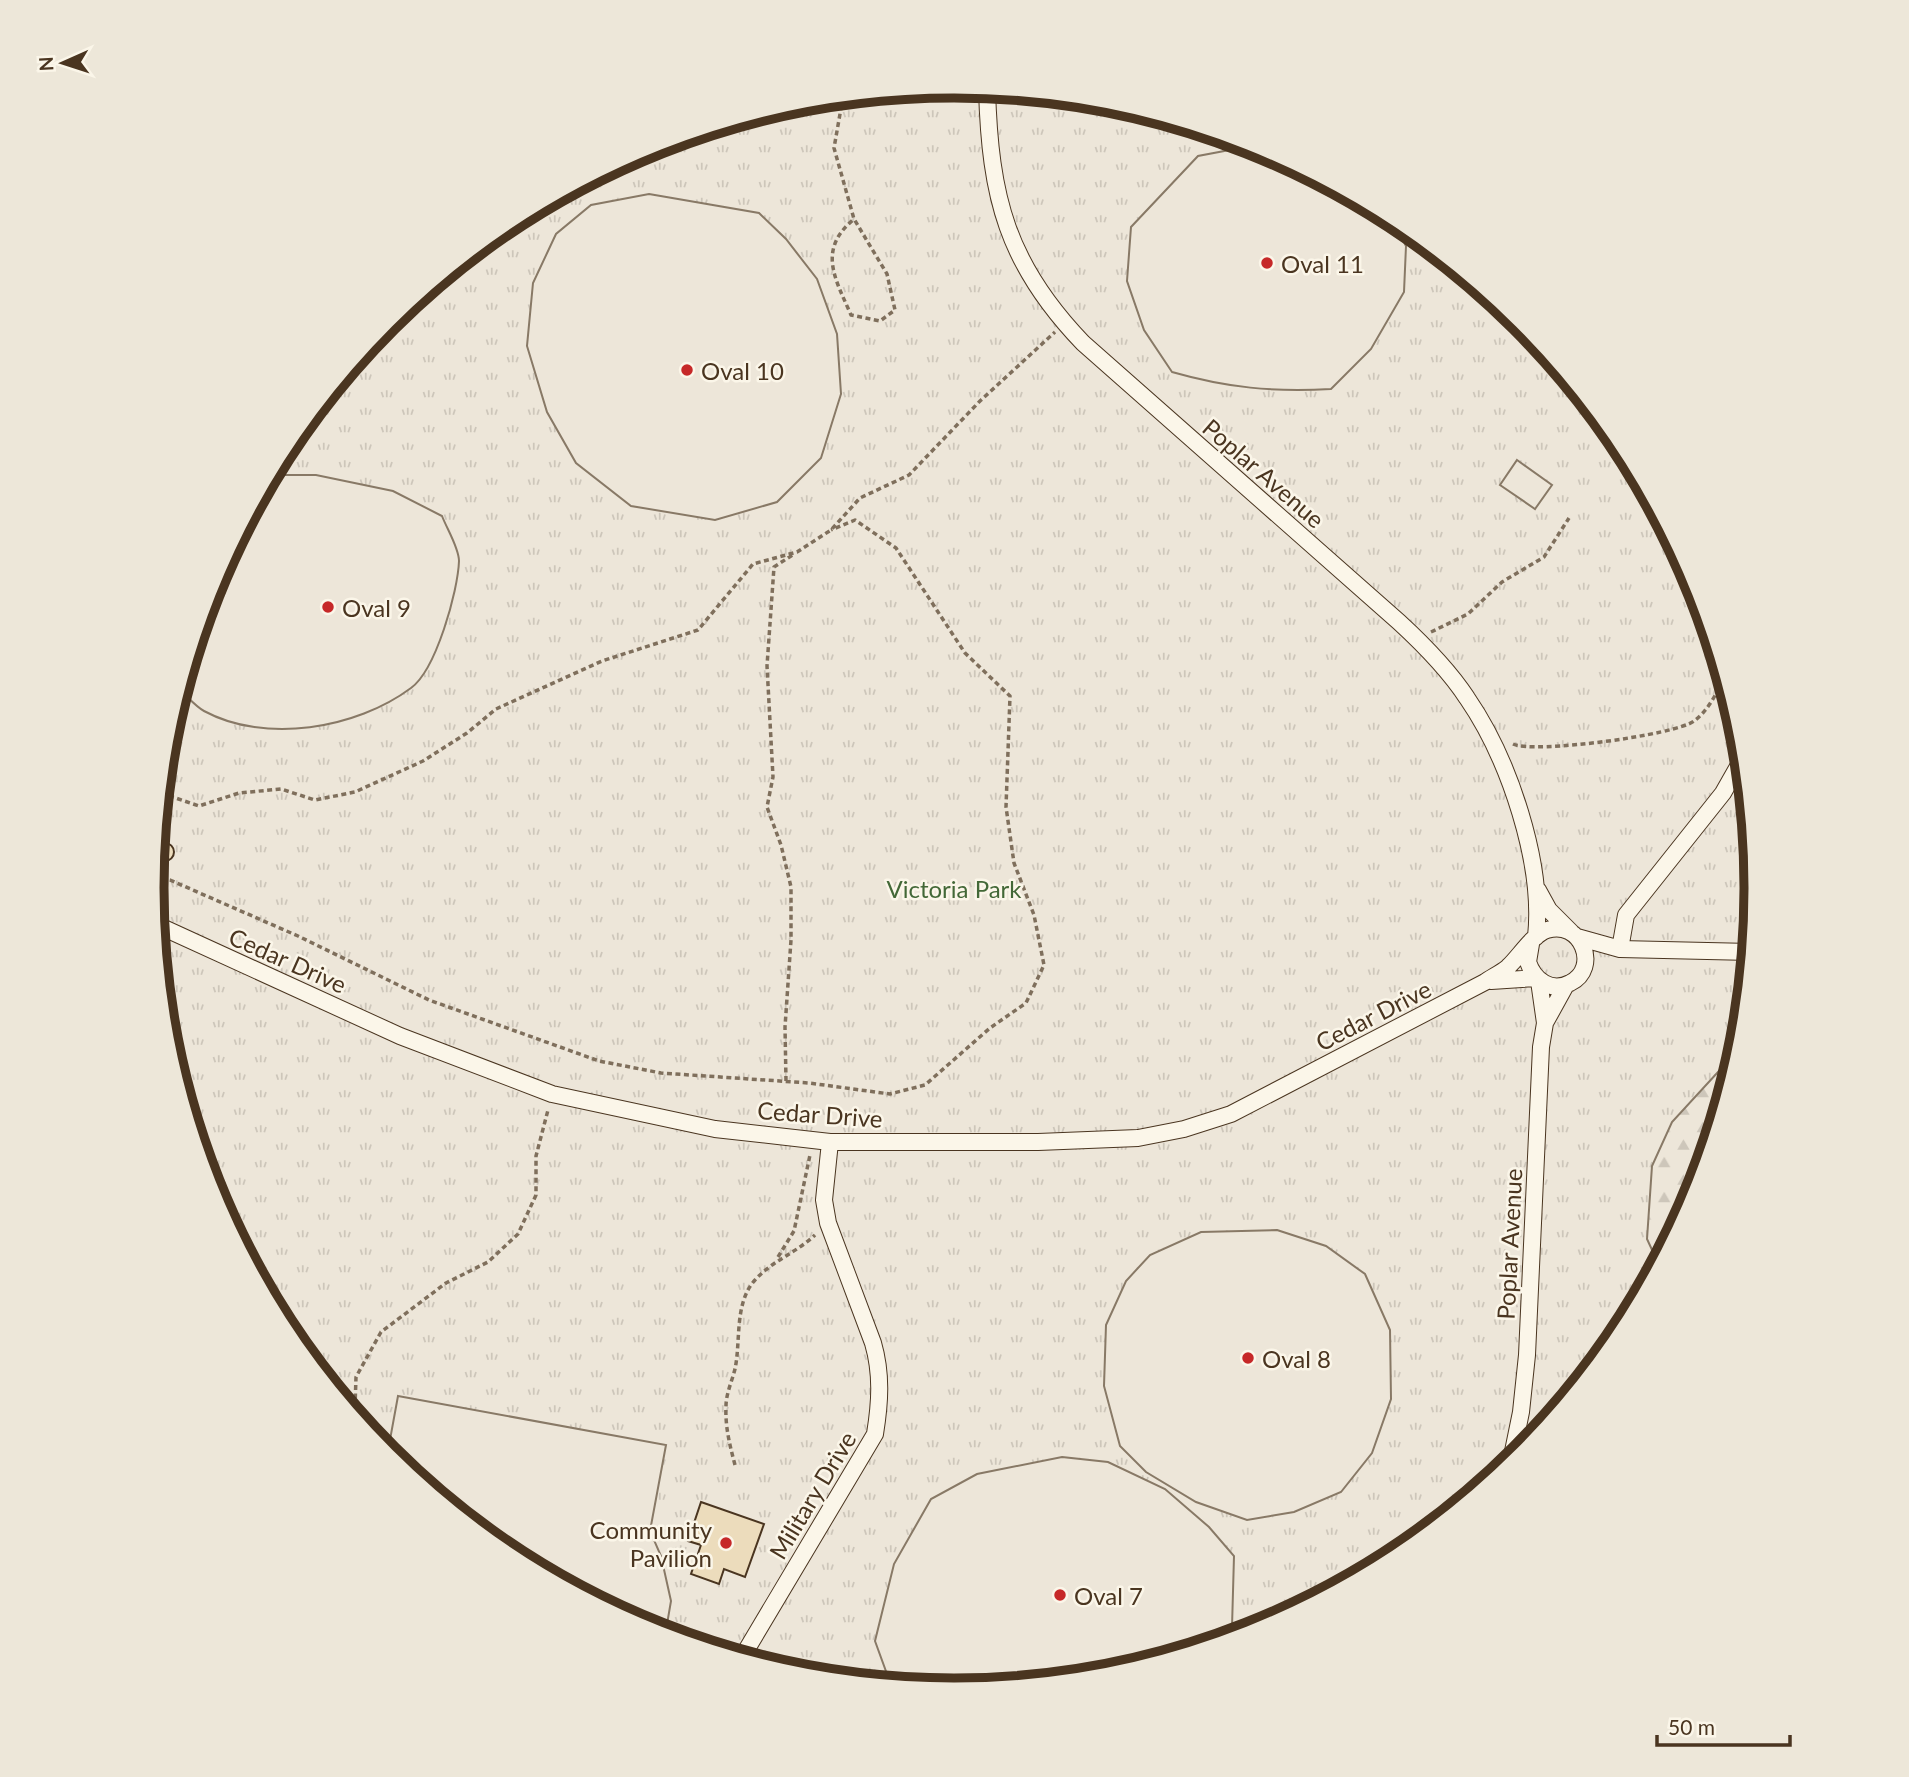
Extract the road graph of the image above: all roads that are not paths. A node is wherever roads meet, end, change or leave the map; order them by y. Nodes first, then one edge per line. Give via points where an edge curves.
1 (988, 99) edge
2 (1736, 771) edge
3 (1535, 885) junction
4 (166, 929) edge
5 (1574, 934) junction
6 (1533, 940) junction
7 (1620, 949) junction
8 (1742, 952) edge
9 (1586, 964) junction
10 (1538, 980) junction
11 (1485, 982) junction
12 (1566, 985) junction
13 (1545, 1023) junction
14 (830, 1142) junction
15 (1514, 1446) edge
16 (746, 1651) edge

1 - 3 street, Poplar Avenue via 993,165 1010,233 1032,283 1064,324 1417,639 1455,680 1489,734 1517,806
2 - 7 street via 1626,915
3 - 5 street, Poplar Avenue via 1549,910
3 - 6 street, Poplar Avenue
4 - 14 street, Cedar Drive via 400,1036 552,1094 715,1129
5 - 6 street via 1557,928
5 - 7 street
5 - 9 street via 1583,944
6 - 10 street via 1528,962
6 - 11 street, Cedar Drive via 1507,968
7 - 8 street
7 - 9 street
9 - 12 street
10 - 11 street, Cedar Drive
10 - 12 street
10 - 13 street, Poplar Avenue
11 - 14 street, Cedar Drive via 1231,1114 1184,1129 1138,1138 1038,1142
12 - 13 street, Poplar Avenue
13 - 15 street, Poplar Avenue via 1527,1355
14 - 16 street, Military Drive via 824,1200 828,1223 878,1360 880,1402 875,1434

